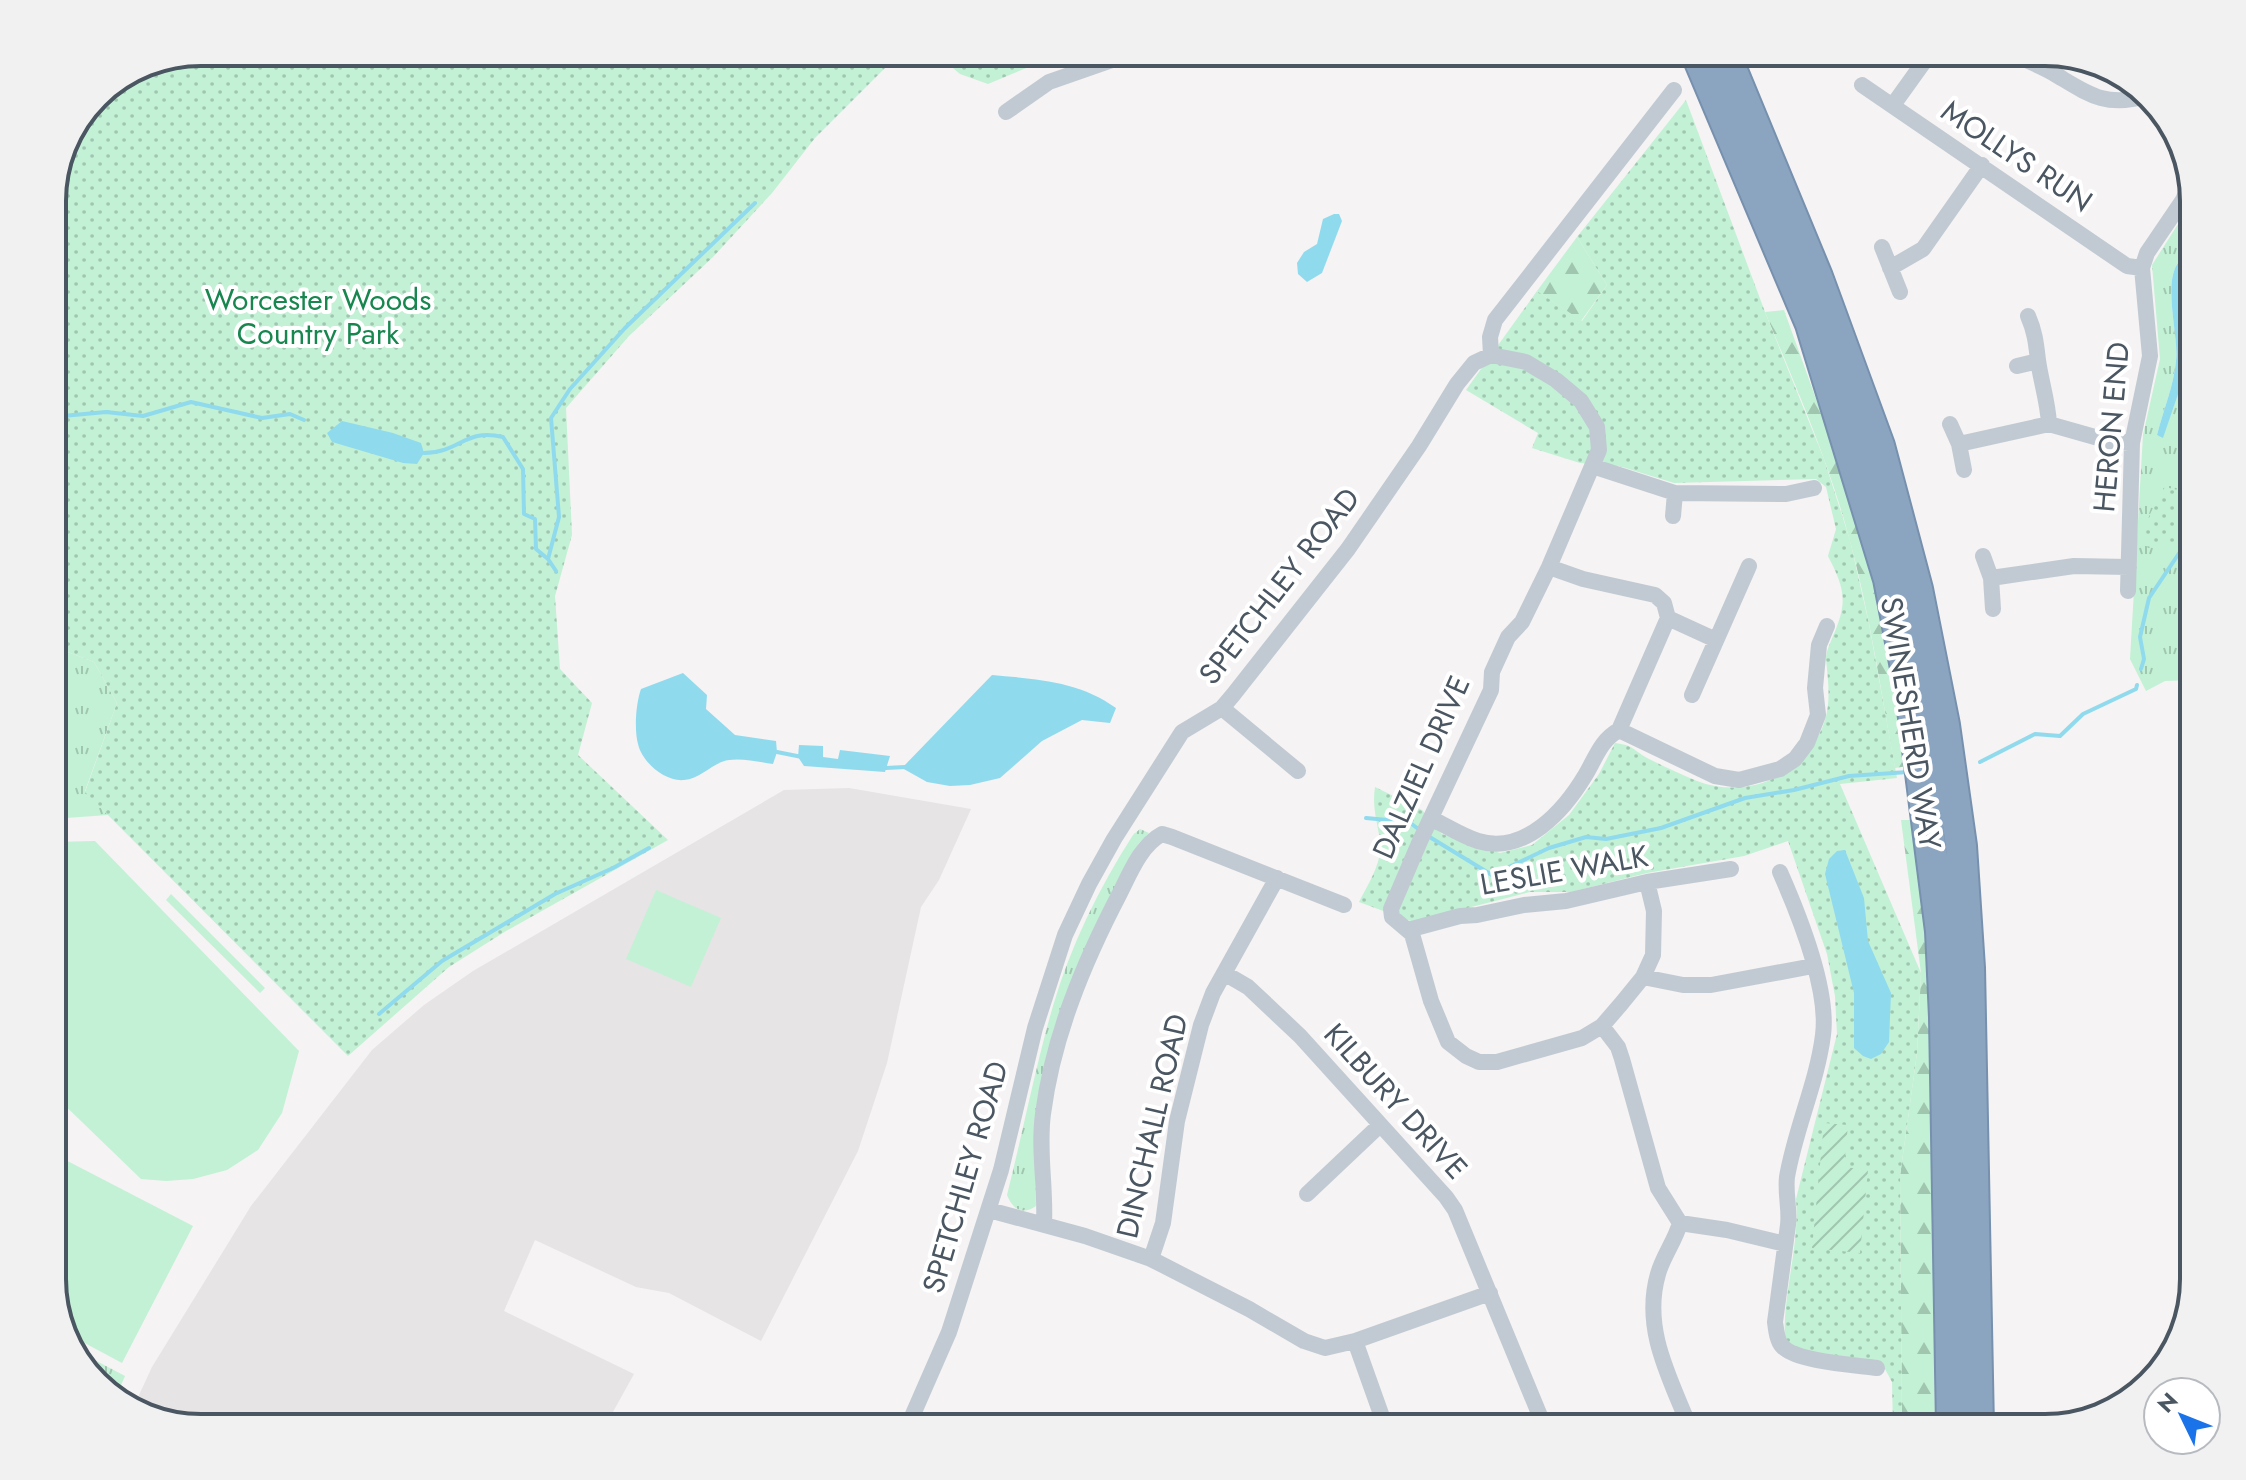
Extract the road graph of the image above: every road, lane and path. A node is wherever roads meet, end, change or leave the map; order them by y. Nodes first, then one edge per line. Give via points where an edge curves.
1 (1095, 66) edge
2 (1702, 66) edge
3 (1730, 66) edge
4 (1744, 66) edge
5 (1921, 66) edge
6 (2038, 66) edge
7 (2054, 66) edge
8 (2051, 72) junction
9 (1862, 85) dead end
10 (1674, 90) dead end
11 (2132, 98) edge
12 (1893, 105) junction
13 (1006, 112) dead end
14 (1753, 121) junction
15 (1982, 165) junction
16 (2180, 204) edge
17 (1882, 247) dead end
18 (1890, 268) junction
19 (2142, 268) junction
20 (1900, 292) dead end
21 (2028, 316) dead end
22 (1491, 355) junction
23 (2038, 361) junction
24 (2017, 366) dead end
25 (1950, 424) dead end
26 (2049, 424) junction
27 (2132, 443) junction
28 (1959, 444) junction
29 (1592, 466) junction
30 (1964, 470) dead end
31 (1814, 488) dead end
32 (1675, 493) junction
33 (1673, 516) dead end
34 (1983, 556) dead end
35 (1749, 566) dead end
36 (1549, 567) junction
37 (2129, 567) junction
38 (1991, 578) junction
39 (2128, 591) dead end
40 (1993, 609) dead end
41 (1668, 618) junction
42 (1827, 626) dead end
43 (1716, 640) junction
44 (1692, 695) dead end
45 (1222, 708) junction
46 (1619, 730) junction
47 (1298, 771) dead end
48 (1431, 822) junction
49 (1731, 869) dead end
50 (1780, 872) dead end
51 (1277, 878) junction
52 (1647, 882) junction
53 (1344, 905) dead end
54 (1408, 930) junction
55 (1813, 966) junction
56 (1224, 973) junction
57 (1643, 977) junction
58 (1602, 1026) junction
59 (1380, 1125) junction
60 (1307, 1194) dead end
61 (989, 1210) junction
62 (1680, 1223) junction
63 (1044, 1224) junction
64 (1785, 1244) junction
65 (1151, 1259) junction
66 (1490, 1293) junction
67 (1355, 1341) junction
68 (1877, 1368) dead end
69 (913, 1414) edge
70 (1381, 1414) edge
71 (1539, 1414) edge
72 (1684, 1414) edge
73 (1952, 1414) edge
74 (1978, 1414) edge

1 - 13 street via 1049,82
2 - 73 highway, SWINESHERD WAY via 1811,324 1889,579 1911,694 1941,931
3 - 14 highway, SWINESHERD WAY
4 - 14 highway
5 - 12 street
6 - 8 street
7 - 8 street
8 - 11 street via 2089,96
9 - 12 street, MOLLYS RUN
10 - 22 street via 1495,320
12 - 15 street, MOLLYS RUN
14 - 74 highway, SWINESHERD WAY via 1879,446 1917,589 1944,725 1961,846 1969,968
15 - 18 street via 1923,249
15 - 19 street, MOLLYS RUN via 2127,266
16 - 19 street
17 - 18 street
18 - 20 street
19 - 27 street, HERON END via 2150,356
21 - 23 street via 2037,337
22 - 29 street, DALZIEL DRIVE via 1526,362 1581,401 1597,427 1599,450
22 - 45 street, SPETCHLEY ROAD via 1474,363 1457,384 1348,549
23 - 24 street
23 - 26 street
25 - 28 street
26 - 27 street
26 - 28 street
27 - 37 street, HERON END
28 - 30 street
29 - 32 street
29 - 36 street, DALZIEL DRIVE
31 - 32 street via 1786,494
32 - 33 street
34 - 38 street
35 - 43 street
36 - 41 street via 1655,595
36 - 48 street, DALZIEL DRIVE via 1522,622 1508,637 1492,672 1491,690
37 - 38 street via 2074,566
37 - 39 street, HERON END
38 - 40 street
41 - 43 street
41 - 46 street
42 - 46 street via 1819,645 1818,715 1807,743 1780,769 1739,780 1715,776
43 - 44 street
45 - 47 street
45 - 61 street, SPETCHLEY ROAD via 1182,732 1114,839 1065,935 1035,1028
46 - 48 street via 1602,743 1561,809 1522,839 1500,844 1477,840
48 - 54 street, DALZIEL DRIVE via 1391,909 1392,917
49 - 52 street, LESLIE WALK
50 - 55 street
51 - 53 street
51 - 56 street, DINCHALL ROAD
51 - 63 street via 1162,834 1141,854 1085,963 1062,1033 1043,1114
52 - 54 street, LESLIE WALK
52 - 57 street, DALZIEL DRIVE via 1655,933
54 - 58 street, DALZIEL DRIVE via 1448,1042 1466,1056 1497,1062 1582,1038
55 - 57 street via 1711,985
55 - 64 street via 1822,992 1824,1032 1787,1180
56 - 59 street, KILBURY DRIVE via 1248,987 1300,1036
56 - 65 street, DINCHALL ROAD via 1201,1025 1185,1084 1169,1197
57 - 58 street, DALZIEL DRIVE
58 - 62 street via 1618,1047 1658,1188
59 - 60 street
59 - 66 street, KILBURY DRIVE via 1455,1210
61 - 63 street
61 - 69 street, SPETCHLEY ROAD via 949,1332
62 - 64 street
62 - 72 street via 1657,1275 1652,1313 1656,1343
63 - 65 street
64 - 68 street via 1775,1322 1781,1346 1807,1357
65 - 67 street via 1314,1346
66 - 67 street
66 - 71 street, KILBURY DRIVE
67 - 70 street

